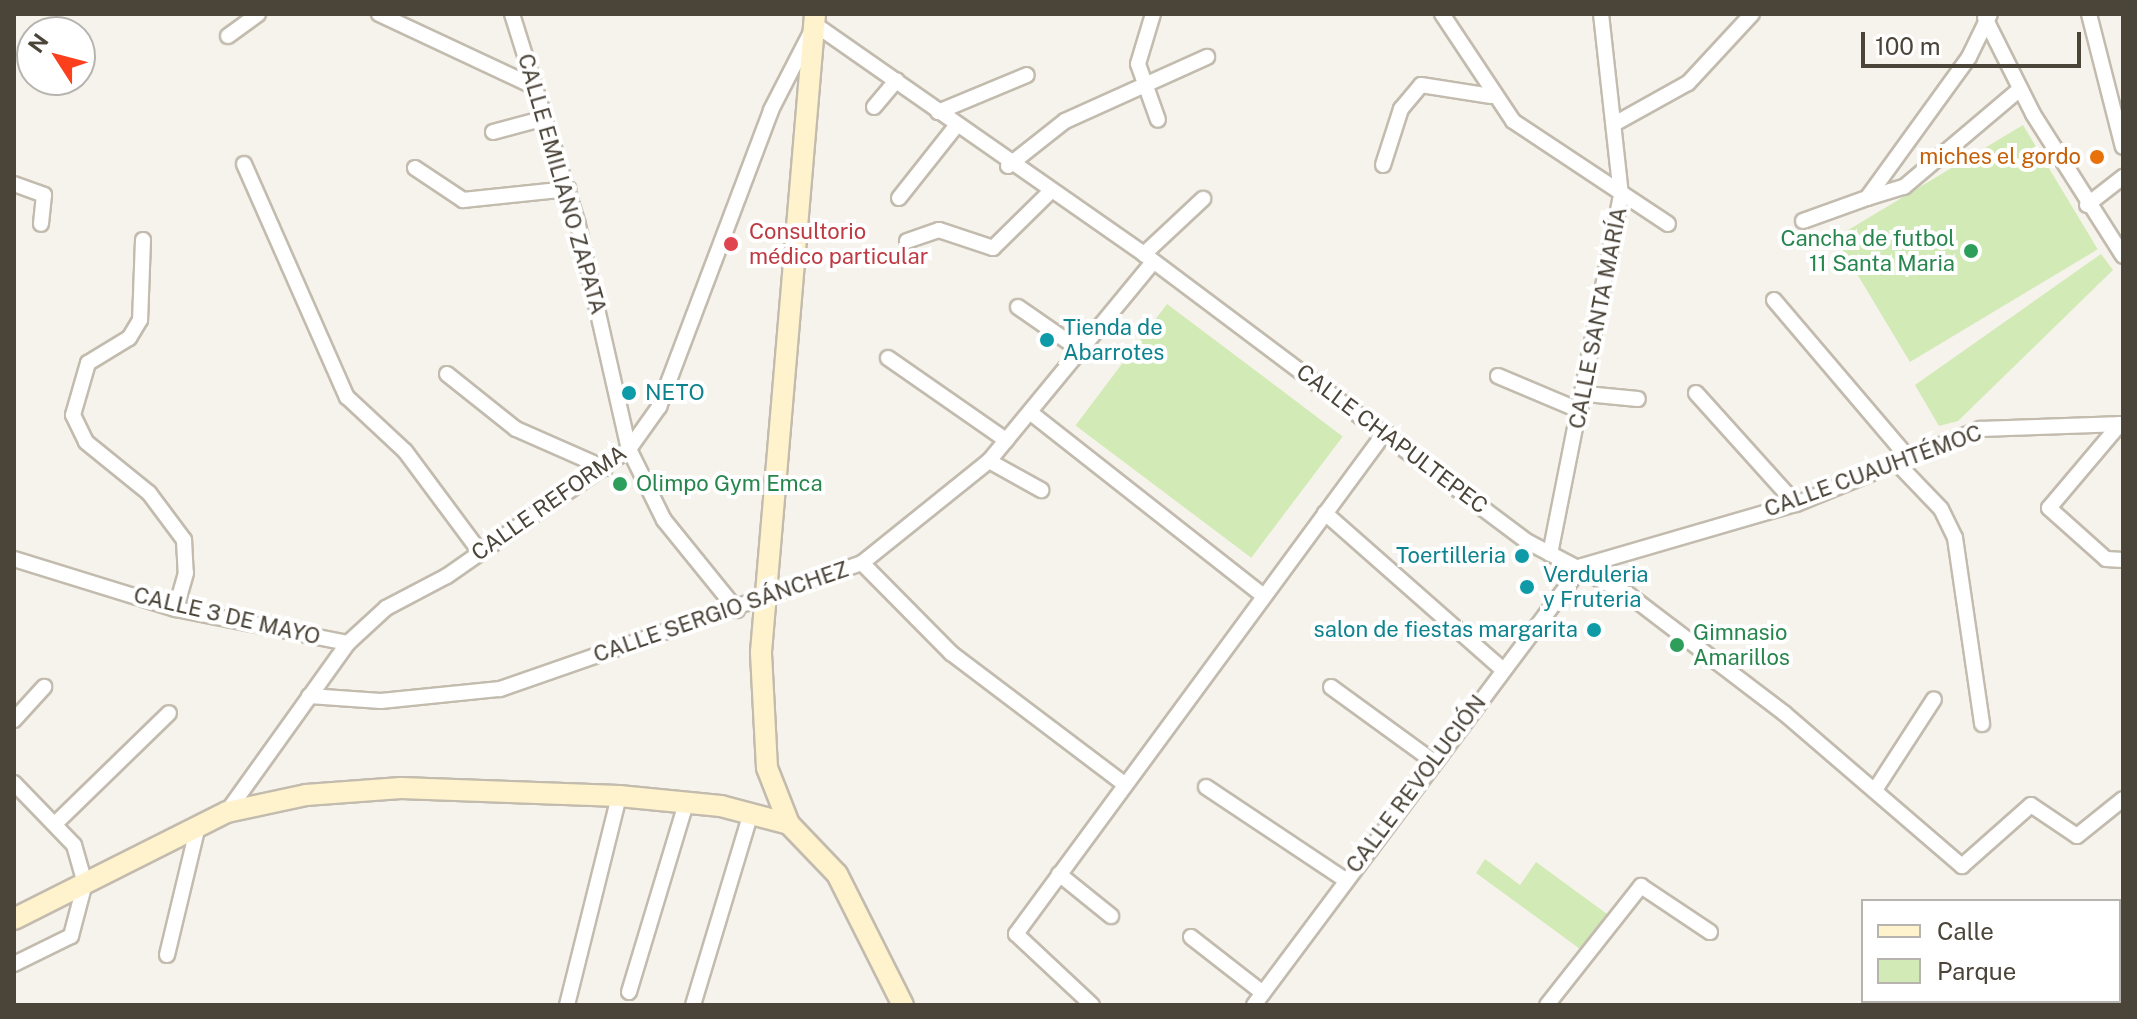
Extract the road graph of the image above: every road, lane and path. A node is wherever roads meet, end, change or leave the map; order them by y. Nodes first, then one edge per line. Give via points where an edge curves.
1 (258, 14) edge
2 (379, 14) edge
3 (512, 14) edge
4 (1153, 14) edge
5 (1442, 14) edge
6 (1601, 14) edge
7 (1752, 14) edge
8 (2089, 14) edge
9 (1987, 16) edge
10 (814, 20) edge
11 (228, 36) dead end
12 (1207, 57) dead end
13 (1027, 75) dead end
14 (897, 80) junction
15 (1140, 83) junction
16 (535, 87) junction
17 (2020, 89) junction
18 (1491, 96) junction
19 (874, 107) dead end
20 (938, 112) junction
21 (545, 118) junction
22 (1158, 120) dead end
23 (1616, 123) junction
24 (956, 126) junction
25 (493, 132) dead end
26 (2123, 147) edge
27 (244, 164) dead end
28 (1383, 165) dead end
29 (1008, 166) junction
30 (415, 168) dead end
31 (2123, 177) edge
32 (14, 184) edge
33 (568, 189) junction
34 (1049, 193) junction
35 (1621, 195) junction
36 (899, 198) dead end
37 (1867, 198) junction
38 (1203, 199) dead end
39 (2087, 205) junction
40 (1803, 221) dead end
41 (41, 224) dead end
42 (1668, 224) dead end
43 (143, 240) dead end
44 (907, 241) dead end
45 (2123, 256) edge
46 (1148, 258) junction
47 (1774, 300) dead end
48 (1018, 307) dead end
49 (1080, 350) junction
50 (888, 358) dead end
51 (447, 374) dead end
52 (1498, 376) dead end
53 (1696, 393) dead end
54 (1586, 394) junction
55 (1638, 399) dead end
56 (1581, 411) junction
57 (1031, 413) junction
58 (2122, 424) edge
59 (1386, 431) junction
60 (1006, 440) junction
61 (629, 449) junction
62 (1900, 458) junction
63 (989, 461) junction
64 (605, 468) junction
65 (1041, 490) dead end
66 (1796, 504) junction
67 (1325, 513) junction
68 (480, 552) junction
69 (1550, 554) junction
70 (14, 559) edge
71 (2123, 560) edge
72 (862, 563) junction
73 (1582, 566) junction
74 (1262, 595) junction
75 (764, 598) junction
76 (176, 609) junction
77 (737, 610) junction
78 (348, 643) junction
79 (1502, 669) junction
80 (44, 687) dead end
81 (1331, 687) dead end
82 (309, 696) junction
83 (1934, 699) dead end
84 (169, 713) dead end
85 (14, 720) edge
86 (1982, 724) dead end
87 (1433, 761) junction
88 (14, 783) edge
89 (1124, 784) junction
90 (1206, 787) dead end
91 (1875, 790) junction
92 (619, 796) junction
93 (2123, 799) edge
94 (686, 803) junction
95 (227, 812) junction
96 (751, 813) junction
97 (57, 822) junction
98 (789, 824) junction
99 (198, 826) junction
100 (1059, 874) junction
101 (1344, 879) junction
102 (85, 883) junction
103 (1111, 916) dead end
104 (14, 919) edge
105 (1710, 932) dead end
106 (1191, 937) dead end
107 (167, 955) dead end
108 (14, 964) edge
109 (629, 992) dead end
110 (1258, 999) edge
111 (567, 1005) edge
112 (693, 1005) edge
113 (903, 1005) edge
114 (1092, 1005) edge
115 (1547, 1005) edge

1 - 11 street
2 - 16 street
3 - 16 street, CALLE EMILIANO ZAPATA
4 - 15 street via 1140,46
5 - 18 street, CALLE SANTA MARÍA
6 - 23 street
7 - 23 street via 1688,83
8 - 26 street
9 - 17 street
9 - 37 street
10 - 14 street, CALLE CHAPULTEPEC
10 - 61 street, CALLE REFORMA via 771,110 659,407
10 - 75 main road
12 - 15 street
13 - 20 street
14 - 19 street
14 - 20 street, CALLE CHAPULTEPEC
15 - 22 street
15 - 29 street via 1065,121
16 - 21 street, CALLE EMILIANO ZAPATA
17 - 37 street via 1904,187
17 - 39 street
18 - 28 street via 1421,85 1401,109
18 - 35 street, CALLE SANTA MARÍA via 1513,121
20 - 24 street, CALLE CHAPULTEPEC
21 - 25 street
21 - 33 street, CALLE EMILIANO ZAPATA
23 - 35 street
24 - 29 street, CALLE CHAPULTEPEC
24 - 36 street
27 - 68 street via 347,397 405,451
29 - 34 street, CALLE CHAPULTEPEC
30 - 33 street via 463,200
31 - 39 street
32 - 41 street via 44,195
33 - 61 street, CALLE EMILIANO ZAPATA
34 - 44 street via 993,248 939,230
34 - 46 street, CALLE CHAPULTEPEC
35 - 42 street
35 - 54 street, CALLE SANTA MARÍA
37 - 40 street
38 - 46 street, CALLE SERGIO SÁNCHEZ
39 - 45 street
43 - 76 street via 140,320 129,338 88,363 73,415 86,442 149,493 184,540 186,573
46 - 49 street, CALLE SERGIO SÁNCHEZ
46 - 59 street, CALLE CHAPULTEPEC
47 - 62 street
48 - 49 street
49 - 57 street, CALLE SERGIO SÁNCHEZ
50 - 60 street
51 - 64 street via 516,429
52 - 56 street
53 - 66 street
54 - 55 street
54 - 56 street, CALLE SANTA MARÍA
56 - 69 street, CALLE SANTA MARÍA
57 - 60 street, CALLE SERGIO SÁNCHEZ
57 - 74 street
58 - 62 street, CALLE CUAUHTÉMOC via 1980,429
58 - 71 street via 2049,508 2106,559
59 - 67 street
59 - 69 street, CALLE CHAPULTEPEC
60 - 63 street, CALLE SERGIO SÁNCHEZ
61 - 64 street, CALLE REFORMA
61 - 77 street, CALLE EMILIANO ZAPATA via 664,520
62 - 66 street, CALLE CUAUHTÉMOC
62 - 86 street via 1941,509 1955,538
63 - 65 street
63 - 72 street, CALLE SERGIO SÁNCHEZ
64 - 68 street, CALLE REFORMA
66 - 73 street, CALLE CUAUHTÉMOC
67 - 74 street
67 - 79 street
68 - 78 street, CALLE REFORMA via 386,608
69 - 73 street, CALLE CHAPULTEPEC
70 - 76 street, CALLE 3 DE MAYO
72 - 75 street, CALLE SERGIO SÁNCHEZ
72 - 89 street via 951,653
73 - 79 street, CALLE REVOLUCIÓN
73 - 91 street, CALLE CHAPULTEPEC via 1784,713
74 - 89 street
75 - 77 street, CALLE SERGIO SÁNCHEZ
75 - 98 main road via 763,733
76 - 78 street, CALLE 3 DE MAYO
77 - 82 street, CALLE SERGIO SÁNCHEZ via 500,689 394,700
78 - 82 street, CALLE REFORMA
79 - 87 street, CALLE REVOLUCIÓN
80 - 85 street
81 - 87 street
82 - 95 street, CALLE REFORMA
83 - 91 street
84 - 97 street
87 - 101 street, CALLE REVOLUCIÓN
88 - 97 street
89 - 100 street
90 - 101 street
91 - 93 street, CALLE CHAPULTEPEC via 1962,866 2031,805 2077,836
92 - 94 main road
92 - 95 main road via 401,788 306,795
92 - 111 street
94 - 96 main road
94 - 109 street
95 - 99 main road
96 - 98 main road
96 - 112 street
97 - 102 street via 74,845
98 - 113 main road via 837,874
99 - 102 main road
99 - 107 street
100 - 103 street
100 - 114 street via 1016,936
101 - 110 street, CALLE REVOLUCIÓN
102 - 104 main road
102 - 108 street via 71,936
105 - 115 street via 1641,886
106 - 110 street

